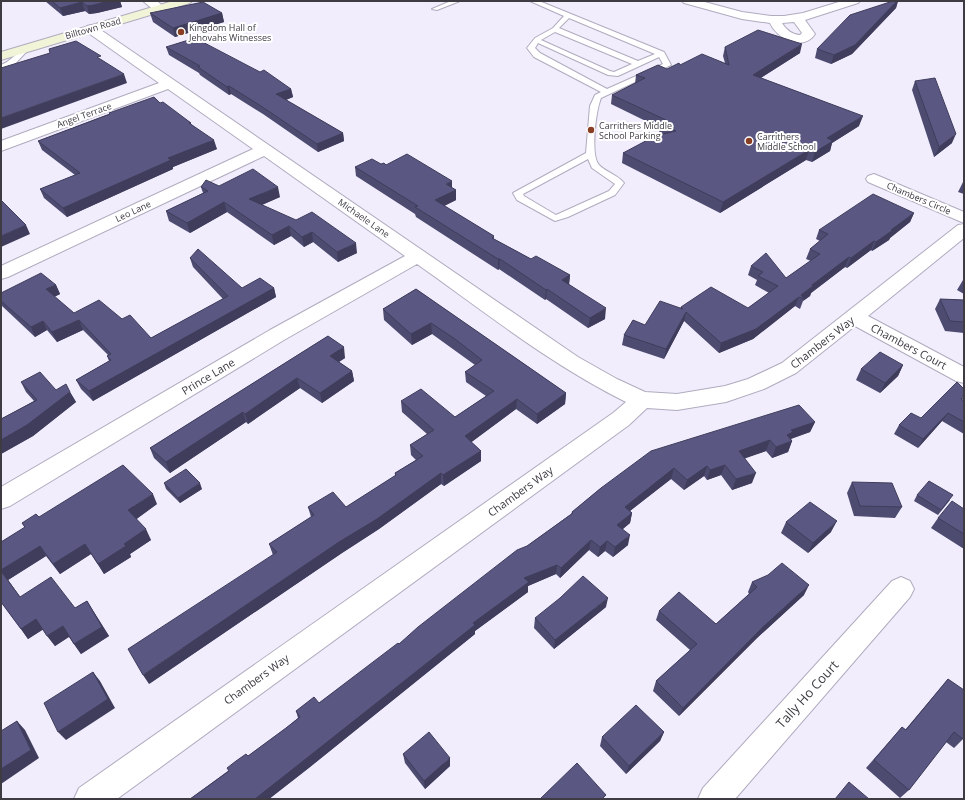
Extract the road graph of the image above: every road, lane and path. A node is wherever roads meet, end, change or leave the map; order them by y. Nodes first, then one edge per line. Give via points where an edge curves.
1 (149, 1) edge
2 (186, 1) edge
3 (457, 1) edge
4 (533, 1) edge
5 (688, 1) edge
6 (854, 1) edge
7 (434, 8) dead end
8 (160, 9) junction
9 (569, 16) junction
10 (797, 18) junction
11 (775, 19) junction
12 (90, 29) junction
13 (555, 29) junction
14 (536, 40) junction
15 (28, 48) junction
16 (661, 54) junction
17 (1, 56) edge
18 (639, 64) junction
19 (1, 67) edge
20 (168, 84) junction
21 (607, 92) junction
22 (1, 146) edge
23 (264, 150) junction
24 (590, 154) junction
25 (874, 179) dead end
26 (964, 218) edge
27 (964, 229) edge
28 (418, 256) junction
29 (1, 273) edge
30 (855, 317) junction
31 (964, 376) edge
32 (642, 400) junction
33 (1, 500) edge
34 (901, 589) dead end
35 (90, 799) edge
36 (714, 799) edge

1 - 8 street
2 - 8 main road, Billtown Road
3 - 7 lane
4 - 9 lane
5 - 11 street via 744,15
6 - 10 street
8 - 12 main road, Billtown Road
9 - 13 lane
9 - 16 lane
10 - 11 street
10 - 11 street via 810,34 807,37 792,38 784,35
12 - 15 main road, Billtown Road
12 - 20 street, Michaele Lane
13 - 14 lane
13 - 18 lane
14 - 18 lane via 608,72 619,73
14 - 21 lane via 531,48 537,55
15 - 17 main road, Billtown Road
15 - 19 lane via 10,64
16 - 18 lane
16 - 21 lane via 667,65
20 - 22 street, Angel Terrace
20 - 23 street, Michaele Lane
21 - 24 lane via 598,97 594,106
23 - 28 street, Michaele Lane
23 - 29 street, Leo Lane
24 - 24 lane via 594,166 620,183 612,193 555,218 520,198 518,193
25 - 26 street, Chambers Circle
27 - 30 street, Chambers Way
28 - 32 street, Michaele Lane via 571,362
28 - 33 street, Prince Lane via 277,335
30 - 31 street, Chambers Court
30 - 32 street, Chambers Way via 789,368 756,384 726,394 677,402
32 - 35 street, Chambers Way via 621,419
34 - 36 street, Tally Ho Court

